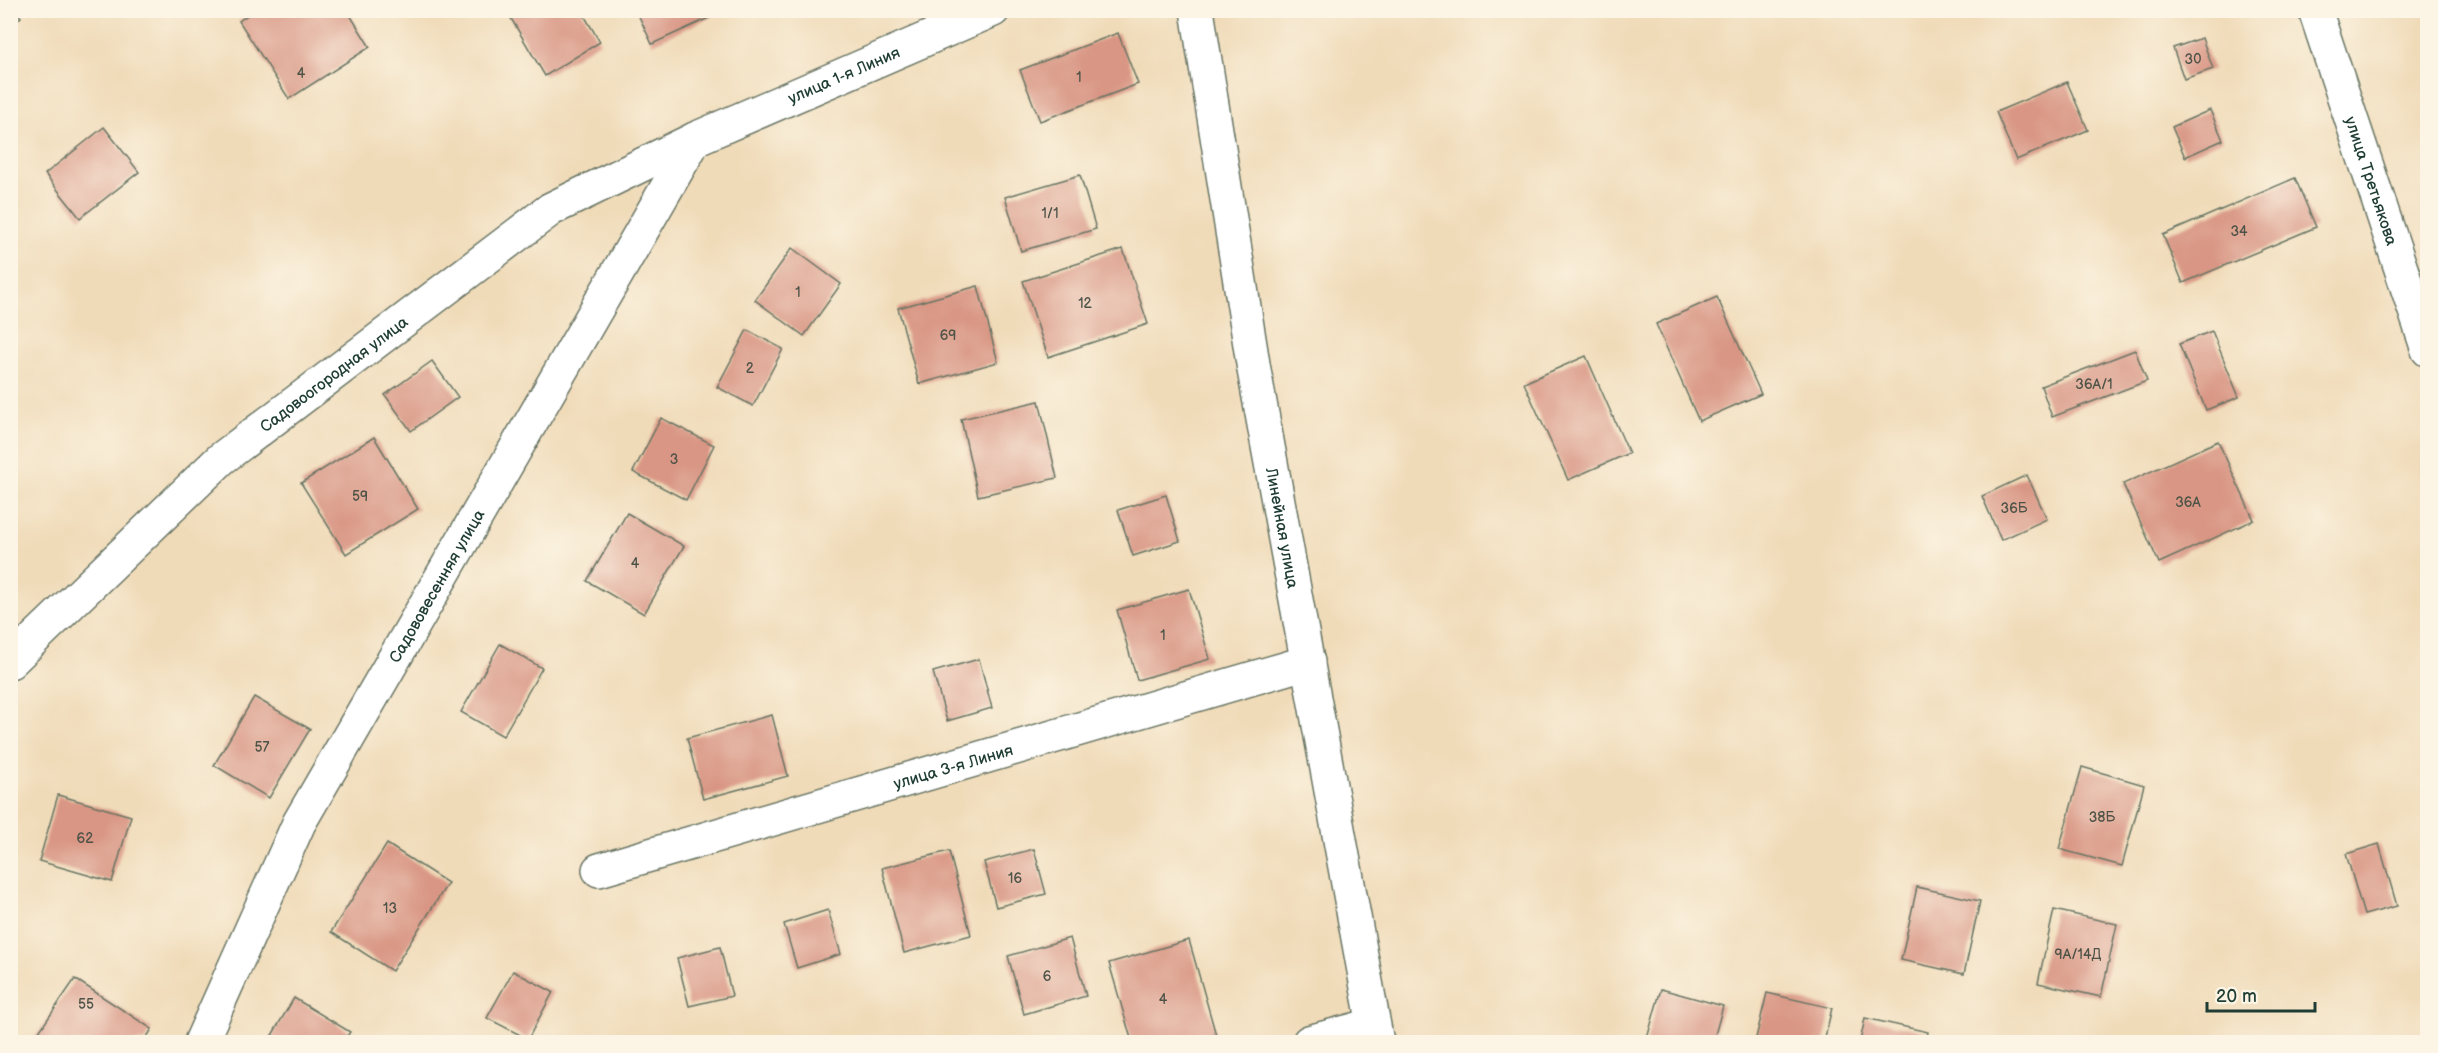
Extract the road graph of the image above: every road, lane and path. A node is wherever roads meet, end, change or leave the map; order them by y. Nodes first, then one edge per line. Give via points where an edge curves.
1 (993, 10) edge
2 (1197, 10) edge
3 (2315, 10) edge
4 (695, 139) junction
5 (2427, 350) edge
6 (10, 662) edge
7 (1308, 662) junction
8 (599, 870) dead end
9 (1375, 1034) edge
10 (201, 1042) edge
11 (1309, 1042) edge

1 - 4 street, улица 1-я Линия
2 - 7 street, Линейная улица via 1254,370
3 - 5 street, улица Третьякова
4 - 6 street, Садовоогородная улица via 551,209 231,452
4 - 10 street, Садововесенняя улица via 299,823
7 - 8 street, улица 3-я Линия
7 - 9 street, Линейная улица
9 - 11 street

